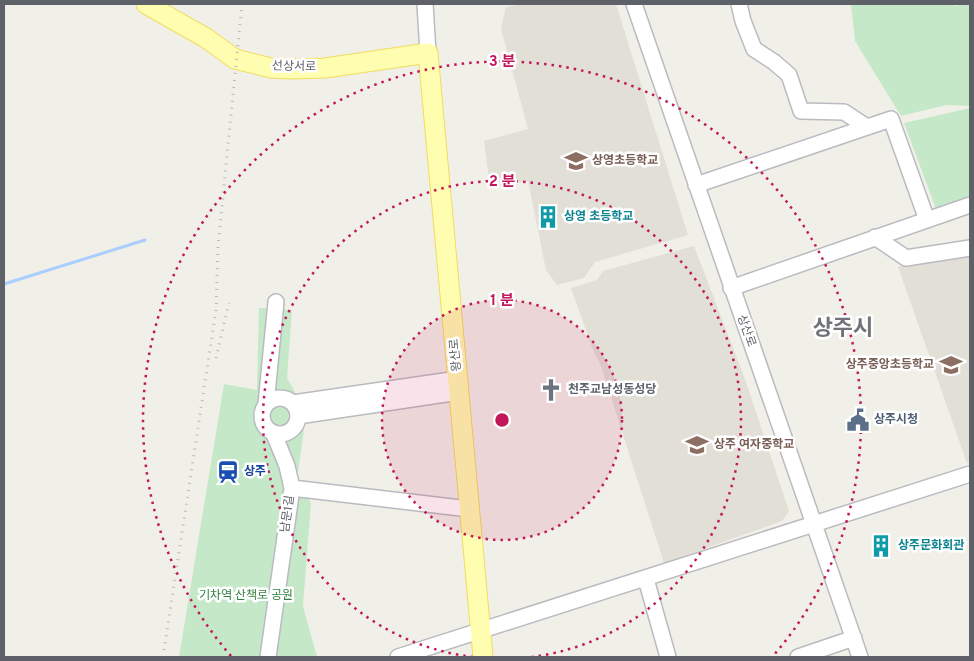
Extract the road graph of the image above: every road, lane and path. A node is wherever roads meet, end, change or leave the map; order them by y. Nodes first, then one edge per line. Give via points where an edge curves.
1 (146, 4) edge
2 (425, 4) edge
3 (634, 4) edge
4 (738, 4) edge
5 (428, 53) junction
6 (867, 127) junction
7 (696, 185) junction
8 (970, 205) edge
9 (927, 220) junction
10 (875, 237) junction
11 (970, 248) edge
12 (731, 288) junction
13 (276, 302) dead end
14 (459, 386) junction
15 (272, 401) junction
16 (296, 414) junction
17 (274, 434) junction
18 (287, 466) junction
19 (970, 474) edge
20 (292, 488) junction
21 (469, 509) junction
22 (815, 523) junction
23 (646, 579) junction
24 (481, 632) junction
25 (854, 638) junction
26 (268, 657) edge
27 (398, 657) edge
28 (483, 657) edge
29 (668, 657) edge
30 (798, 657) edge
31 (860, 657) edge

1 - 5 main road, 선상서로 via 206,38 235,59 271,68 325,68
2 - 5 street
3 - 7 street, 상산로
4 - 6 street via 754,49 789,75 801,111 844,112
5 - 14 main road, 왕산로
6 - 7 street
6 - 9 street via 891,119
7 - 12 street, 상산로
8 - 9 street
9 - 10 street
10 - 11 street via 906,258
10 - 12 street
12 - 22 street, 상산로
13 - 15 street via 268,381
14 - 16 street
14 - 21 main road, 왕산로
15 - 16 street via 283,398
15 - 17 street via 262,416 264,424
16 - 17 street via 290,431
16 - 18 street
17 - 18 street
18 - 20 street
19 - 22 street
20 - 21 street, 남문1길
20 - 26 street, 남문1길
21 - 24 main road, 왕산로
22 - 23 street
22 - 25 street, 상산로
23 - 24 street
23 - 29 street
24 - 27 street
24 - 28 main road, 왕산로
25 - 30 street
25 - 31 street, 상산로

